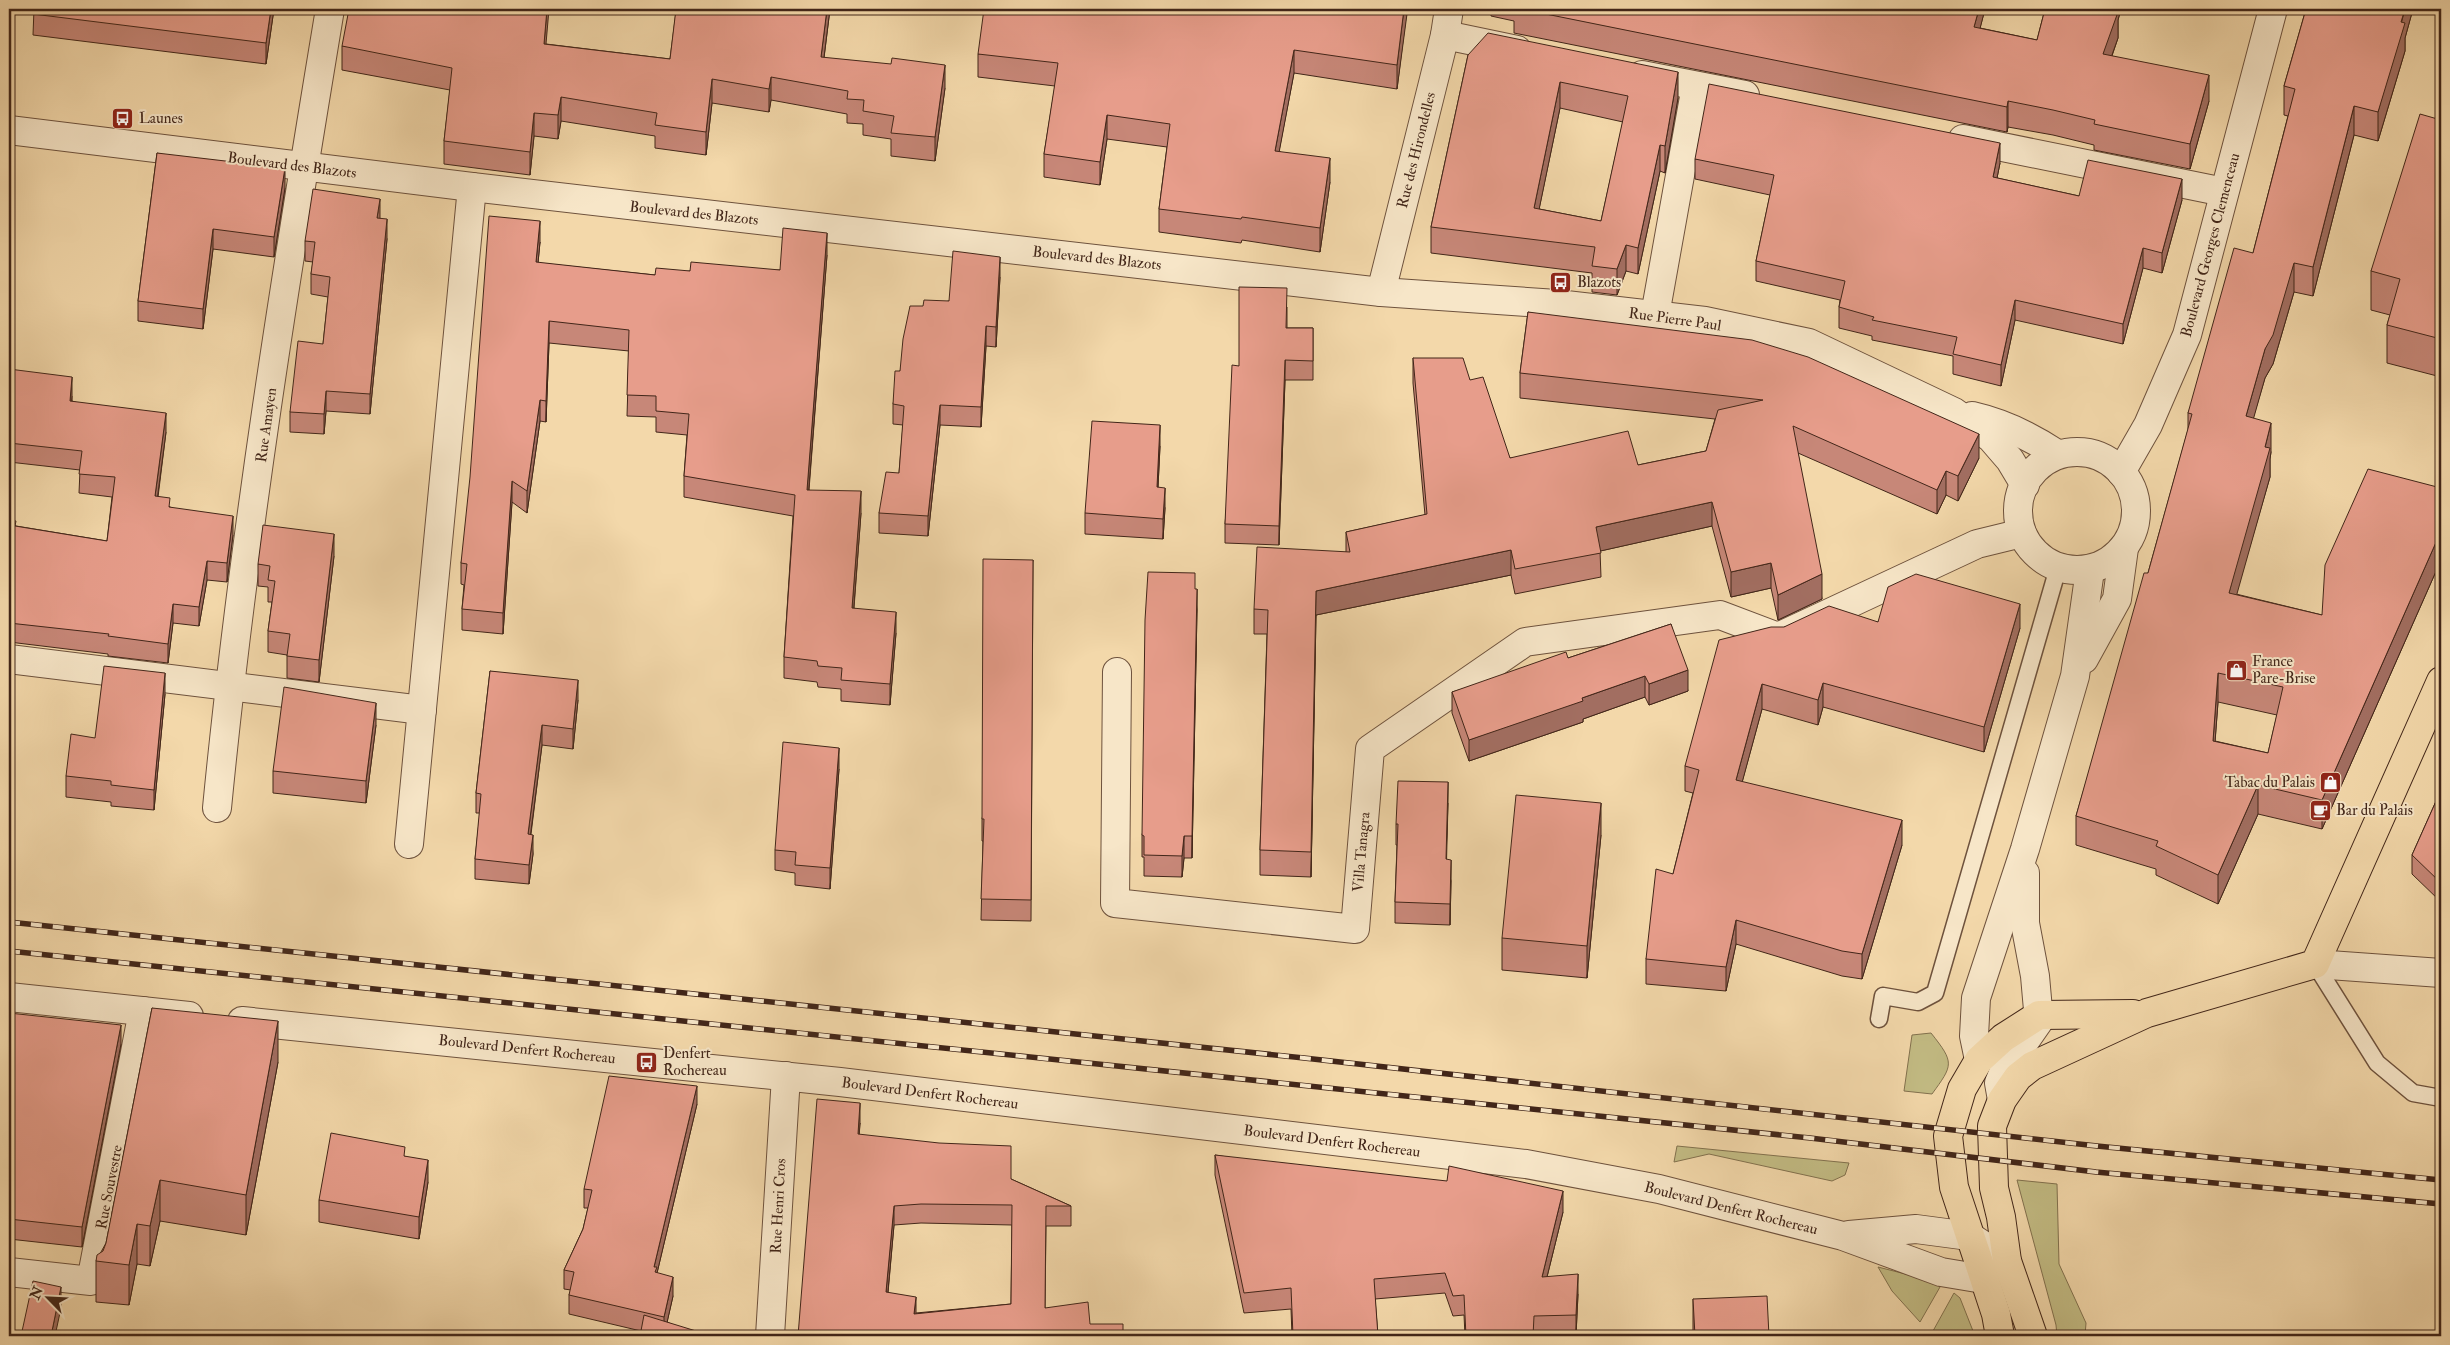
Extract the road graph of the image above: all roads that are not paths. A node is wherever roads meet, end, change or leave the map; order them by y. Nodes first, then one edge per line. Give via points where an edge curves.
1 (330, 9) edge
2 (2266, 10) edge
3 (1447, 22) edge
4 (1539, 55) edge
5 (1618, 70) edge
6 (1696, 86) junction
7 (1774, 101) edge
8 (9, 130) edge
9 (1940, 135) edge
10 (303, 165) junction
11 (472, 187) junction
12 (2224, 192) junction
13 (1381, 292) junction
14 (1655, 315) junction
15 (1954, 412) junction
16 (2057, 454) junction
17 (2122, 472) junction
18 (2024, 485) junction
19 (2022, 533) junction
20 (2124, 548) junction
21 (2058, 568) junction
22 (2090, 570) junction
23 (9, 659) edge
24 (1117, 672) dead end
25 (2075, 676) junction
26 (2441, 681) edge
27 (229, 685) junction
28 (422, 710) junction
29 (217, 808) dead end
30 (408, 844) dead end
31 (2025, 849) junction
32 (2315, 964) junction
33 (2441, 972) edge
34 (9, 998) edge
35 (143, 1011) junction
36 (2147, 1013) junction
37 (2039, 1015) junction
38 (1879, 1019) dead end
39 (1980, 1060) junction
40 (786, 1076) junction
41 (2441, 1098) edge
42 (2002, 1100) junction
43 (1843, 1236) junction
44 (1969, 1236) junction
45 (2007, 1261) junction
46 (9, 1272) edge
47 (1983, 1279) junction
48 (770, 1336) edge
49 (2000, 1336) edge
50 (2033, 1336) edge

1 - 10 street, Rue Amayen
2 - 12 street, Boulevard Georges Clemenceau
3 - 4 street
3 - 13 street, Rue des Hirondelles
5 - 6 street
6 - 7 street
6 - 14 street
8 - 10 street, Boulevard des Blazots
9 - 12 street
10 - 11 street, Boulevard des Blazots
10 - 27 street, Rue Amayen
11 - 13 street, Boulevard des Blazots
11 - 28 street
12 - 17 street, Boulevard Georges Clemenceau via 2187,335 2148,425
13 - 14 street, Rue Pierre Paul via 1557,304
14 - 15 street, Rue Pierre Paul via 1705,321 1809,344
15 - 16 street, Rue Pierre Paul via 1996,422 2036,440
15 - 18 street, Rue Pierre Paul via 1991,438 2010,460
16 - 17 street via 2092,454
16 - 18 street via 2033,471
17 - 20 street via 2132,489 2136,519
18 - 19 street via 2018,518
19 - 21 street via 2038,557
19 - 24 street, Villa Tanagra via 1977,544 1778,637 1720,615 1525,642 1370,749 1355,929 1115,903
20 - 22 street via 2110,561
20 - 25 street via 2117,599
21 - 22 street
21 - 38 lane via 1936,993 1918,1002 1883,996
22 - 25 street
23 - 27 street
25 - 31 street
26 - 32 main road
27 - 28 street
27 - 29 street, Rue Amayen
28 - 30 street
31 - 37 street via 2025,923 2036,976
31 - 39 street via 1976,998 1974,1036
32 - 33 street
32 - 36 main road
32 - 41 lane via 2376,1063 2413,1094
34 - 35 street, Boulevard Denfert Rochereau
35 - 40 street, Boulevard Denfert Rochereau
35 - 46 street, Rue Souvestre via 91,1282
36 - 37 main road
36 - 42 main road via 2032,1066 2018,1077
37 - 39 main road via 2003,1038
37 - 42 street via 2032,1033 2004,1071 1999,1083
39 - 44 main road via 1962,1089 1948,1136 1954,1187
40 - 43 street, Boulevard Denfert Rochereau via 1526,1164 1659,1189
40 - 48 street, Rue Henri Cros
42 - 45 main road via 1992,1126 1994,1188
43 - 44 street, Boulevard Denfert Rochereau via 1916,1229
43 - 47 street, Boulevard Denfert Rochereau via 1941,1272
44 - 45 street, Boulevard Denfert Rochereau
44 - 47 main road
45 - 50 main road
47 - 49 main road

